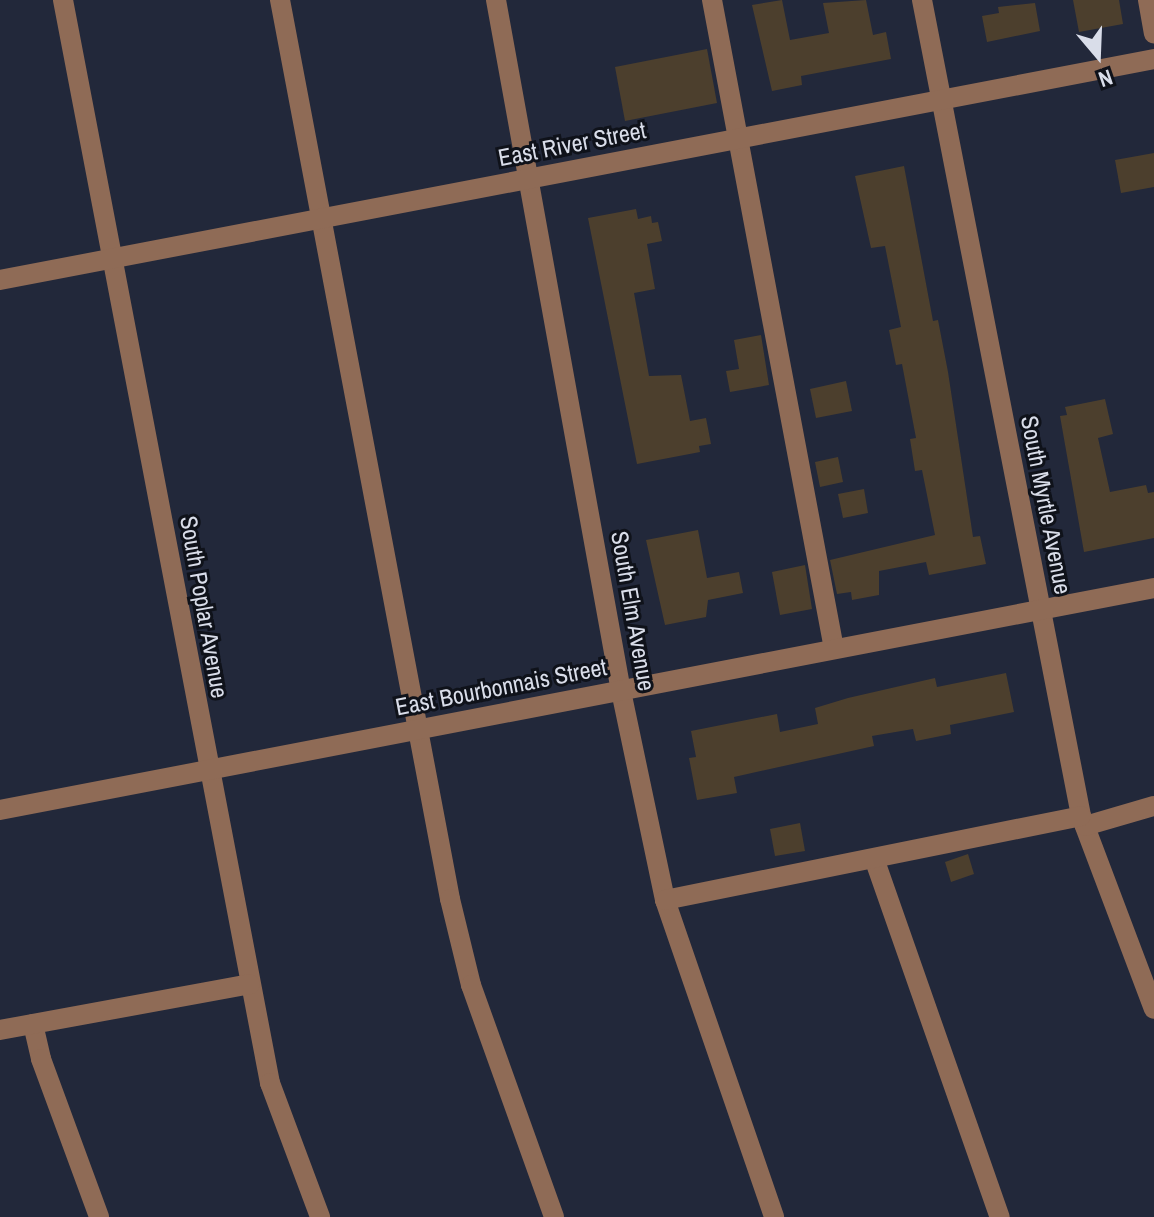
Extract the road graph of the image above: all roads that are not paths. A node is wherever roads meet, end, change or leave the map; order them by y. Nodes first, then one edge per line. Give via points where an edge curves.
1 (63, 0) edge
2 (280, 0) edge
3 (496, 0) edge
4 (712, 0) edge
5 (922, 0) edge
6 (1148, 0) edge
7 (1154, 33) edge
8 (1154, 59) edge
9 (941, 100) junction
10 (738, 139) junction
11 (530, 178) junction
12 (321, 219) junction
13 (115, 258) junction
14 (0, 280) edge
15 (1154, 588) edge
16 (1039, 610) junction
17 (834, 649) junction
18 (621, 691) junction
19 (417, 729) junction
20 (207, 770) junction
21 (1154, 806) edge
22 (0, 809) edge
23 (1083, 821) junction
24 (875, 861) junction
25 (665, 900) junction
26 (250, 984) junction
27 (1154, 1009) edge
28 (33, 1024) junction
29 (0, 1030) edge
30 (99, 1217) edge
31 (320, 1217) edge
32 (554, 1217) edge
33 (774, 1217) edge
34 (1000, 1217) edge

1 - 13 street, South Poplar Avenue
2 - 12 street
3 - 11 street, South Elm Avenue
4 - 10 street
5 - 9 street, South Myrtle Avenue
6 - 7 street
8 - 9 street, East River Street
9 - 10 street, East River Street
9 - 16 street, South Myrtle Avenue
10 - 11 street, East River Street
10 - 17 street
11 - 12 street, East River Street
11 - 18 street, South Elm Avenue
12 - 13 street, East River Street
12 - 19 street
13 - 14 street, East River Street
13 - 20 street, South Poplar Avenue
15 - 16 street, East Bourbonnais Street
16 - 17 street, East Bourbonnais Street
16 - 23 street, South Myrtle Avenue
17 - 18 street, East Bourbonnais Street
18 - 19 street, East Bourbonnais Street
18 - 25 street, South Elm Avenue
19 - 20 street, East Bourbonnais Street
19 - 32 street via 471,985
20 - 22 street, East Bourbonnais Street
20 - 26 street, South Poplar Avenue
21 - 23 street
23 - 24 street
23 - 27 street, South Myrtle Avenue
24 - 25 street
24 - 34 street
25 - 33 street, South Elm Avenue
26 - 28 street
26 - 31 street, South Poplar Avenue via 270,1083
28 - 29 street
28 - 30 street

